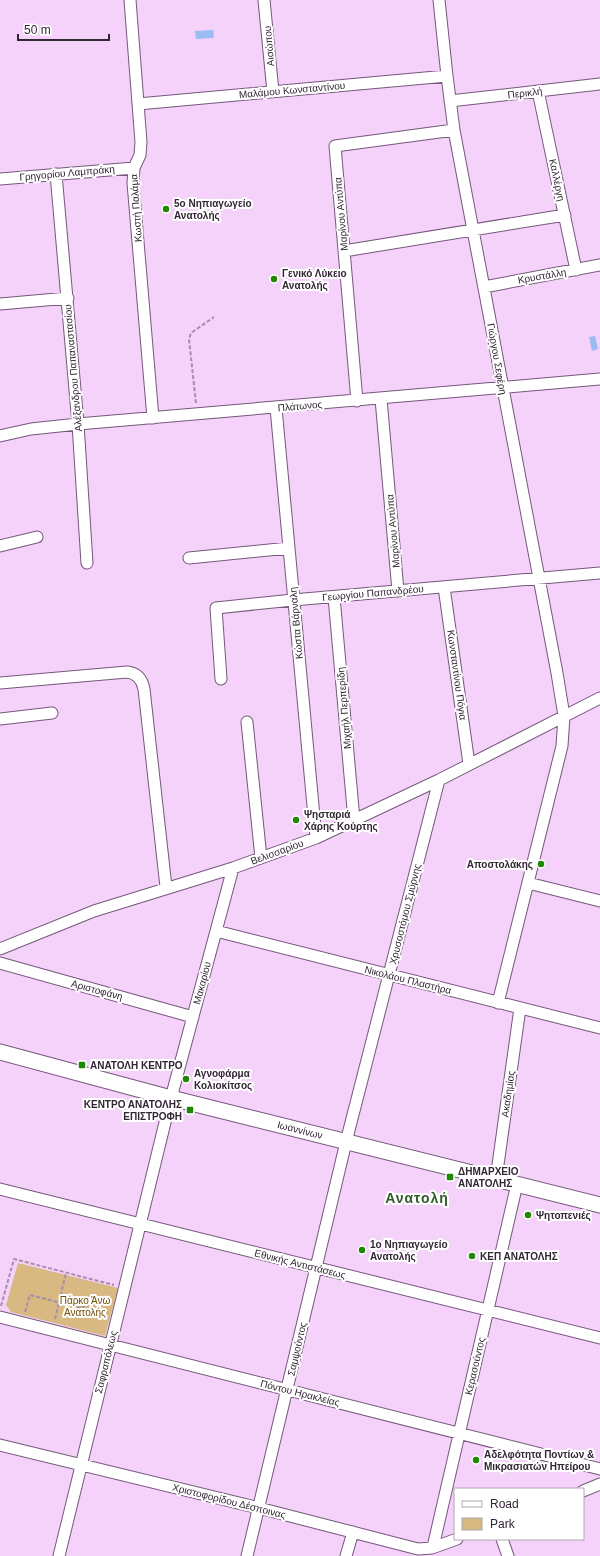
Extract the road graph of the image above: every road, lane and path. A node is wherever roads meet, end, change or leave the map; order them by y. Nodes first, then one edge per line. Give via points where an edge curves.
1 (130, 0) edge
2 (264, 0) edge
3 (440, 0) edge
4 (446, 76) junction
5 (600, 84) edge
6 (538, 91) junction
7 (273, 92) junction
8 (450, 101) junction
9 (138, 104) junction
10 (454, 130) junction
11 (134, 168) junction
12 (56, 174) junction
13 (0, 178) edge
14 (565, 215) junction
15 (473, 230) junction
16 (344, 252) junction
17 (600, 265) edge
18 (576, 270) junction
19 (484, 287) junction
20 (68, 298) junction
21 (0, 304) edge
22 (214, 317) dead end
23 (600, 379) edge
24 (502, 388) junction
25 (381, 399) junction
26 (357, 401) junction
27 (276, 408) junction
28 (197, 414) junction
29 (153, 418) junction
30 (78, 424) junction
31 (0, 436) edge
32 (37, 537) dead end
33 (0, 546) edge
34 (289, 548) junction
35 (189, 558) dead end
36 (87, 563) dead end
37 (600, 573) edge
38 (538, 578) junction
39 (444, 587) junction
40 (398, 591) junction
41 (334, 596) junction
42 (293, 600) junction
43 (221, 679) dead end
44 (0, 683) edge
45 (600, 698) edge
46 (52, 713) dead end
47 (564, 716) junction
48 (0, 719) edge
49 (247, 722) dead end
50 (470, 764) junction
51 (438, 780) junction
52 (354, 820) junction
53 (316, 838) junction
54 (261, 858) junction
55 (232, 868) junction
56 (528, 883) junction
57 (166, 887) junction
58 (600, 901) edge
59 (216, 931) junction
60 (0, 948) edge
61 (0, 963) edge
62 (389, 976) junction
63 (498, 1003) junction
64 (520, 1008) junction
65 (193, 1017) junction
66 (600, 1028) edge
67 (0, 1052) edge
68 (171, 1098) junction
69 (346, 1142) junction
70 (496, 1179) junction
71 (517, 1184) junction
72 (0, 1189) edge
73 (600, 1205) edge
74 (140, 1224) junction
75 (316, 1268) junction
76 (66, 1273) junction
77 (125, 1288) junction
78 (59, 1302) junction
79 (81, 1308) junction
80 (96, 1310) junction
81 (488, 1310) junction
82 (0, 1311) edge
83 (118, 1315) junction
84 (0, 1317) edge
85 (22, 1322) junction
86 (52, 1330) junction
87 (600, 1338) edge
88 (110, 1345) junction
89 (287, 1389) junction
90 (460, 1433) junction
91 (0, 1445) edge
92 (80, 1464) junction
93 (600, 1469) edge
94 (600, 1484) edge
95 (584, 1491) edge
96 (259, 1508) junction
97 (352, 1532) junction
98 (454, 1540) edge
99 (502, 1540) edge
100 (433, 1547) junction
101 (419, 1552) edge
102 (59, 1556) edge
103 (247, 1556) edge
104 (346, 1556) edge
105 (508, 1556) edge

1 - 9 street, Κωστή Παλάμα
2 - 7 street, Αισώπου
3 - 4 street, Γιώργου Σεφέρη
4 - 7 street, Μαλάμου Κωνσταντίνου
4 - 8 street, Γιώργου Σεφέρη
5 - 6 street, Περικλή
6 - 8 street, Περικλή
6 - 14 street, Καλλέργη
7 - 9 street, Μαλάμου Κωνσταντίνου
8 - 10 street, Γιώργου Σεφέρη
9 - 11 street, Κωστή Παλάμα via 141,151
10 - 15 street, Γιώργου Σεφέρη
10 - 16 street, Μαρίνου Αντύπα via 335,146
11 - 12 street, Γρηγορίου Λαμπράκη
11 - 29 street, Κωστή Παλάμα via 133,183
12 - 13 street, Γρηγορίου Λαμπράκη
12 - 20 street, Αλέξανδρου Παπαναστασίου
14 - 15 street
14 - 18 street, Καλλέργη
15 - 16 street
15 - 19 street, Γιώργου Σεφέρη
16 - 26 street, Μαρίνου Αντύπα
17 - 18 street, Κρυστάλλη
18 - 19 street, Κρυστάλλη
19 - 24 street, Γιώργου Σεφέρη
20 - 21 street
20 - 30 street, Αλέξανδρου Παπαναστασίου
22 - 28 path via 191,333 189,339
23 - 24 street, Πλάτωνος
24 - 25 street, Πλάτωνος
24 - 38 street, Γιώργου Σεφέρη
25 - 26 street, Πλάτωνος
25 - 40 street, Μαρίνου Αντύπα
26 - 27 street, Πλάτωνος
27 - 28 street, Πλάτωνος
27 - 34 street, Κώστα Βάρναλη
28 - 29 street, Πλάτωνος
29 - 30 street, Πλάτωνος
30 - 31 street, Πλάτωνος via 31,429
30 - 36 street, Αλέξανδρου Παπαναστασίου
32 - 33 street
34 - 35 street
34 - 42 street, Κώστα Βάρναλη
37 - 38 street, Γεωργίου Παπανδρέου
38 - 39 street, Γεωργίου Παπανδρέου
38 - 47 street, Γιώργου Σεφέρη
39 - 40 street, Γεωργίου Παπανδρέου
39 - 50 street, Κωνσταντίνου Πόγια
40 - 41 street, Γεωργίου Παπανδρέου
41 - 42 street, Γεωργίου Παπανδρέου
41 - 52 street, Μιχαήλ Περπερίδη
42 - 43 street, Γεωργίου Παπανδρέου via 216,608
42 - 53 street, Κώστα Βάρναλη
44 - 57 street via 127,672 141,679
45 - 47 street, Βελισσαρίου
46 - 48 street
47 - 50 street, Βελισσαρίου
47 - 56 street, Γιώργου Σεφέρη via 562,746
49 - 54 street
50 - 51 street, Βελισσαρίου
51 - 52 street, Βελισσαρίου
51 - 62 street, Χρυσοστόμου Σμύρνης
52 - 53 street, Βελισσαρίου
53 - 54 street, Βελισσαρίου
54 - 55 street, Βελισσαρίου
55 - 57 street, Βελισσαρίου
55 - 59 street, Μακαρίου
56 - 58 street
56 - 63 street, Γιώργου Σεφέρη
57 - 60 street, Βελισσαρίου via 94,910
59 - 62 street, Νικολάου Πλαστήρα
59 - 65 street, Μακαρίου
61 - 65 street, Αριστοφάνη
62 - 63 street, Νικολάου Πλαστήρα
62 - 69 street, Χρυσοστόμου Σμύρνης
63 - 64 street, Νικολάου Πλαστήρα
64 - 66 street, Νικολάου Πλαστήρα
64 - 70 street, Ακαδημίας
65 - 68 street, Μακαρίου
67 - 68 main road, Ιωαννίνων
68 - 69 main road, Ιωαννίνων
68 - 74 street, Σαφραπόλεως
69 - 70 main road, Ιωαννίνων
69 - 75 street, Σαμψούντος
70 - 71 main road, Ιωαννίνων
71 - 73 main road, Ιωαννίνων
71 - 81 street, Κερασούντος
72 - 74 street, Εθνικής Αντιστάσεως
74 - 75 street, Εθνικής Αντιστάσεως
74 - 77 street, Σαφραπόλεως
75 - 81 street, Εθνικής Αντιστάσεως
75 - 89 street, Σαμψούντος
76 - 77 path
76 - 78 path
76 - 82 path via 14,1259
77 - 83 street, Σαφραπόλεως
78 - 79 path
78 - 85 path via 30,1295
78 - 86 path
79 - 80 path via 90,1302
79 - 80 path via 86,1316
80 - 83 path
81 - 87 street, Εθνικής Αντιστάσεως
81 - 90 street, Κερασούντος
83 - 88 street, Σαφραπόλεως
84 - 85 street, Πόντου Ηρακλείας
85 - 86 street, Πόντου Ηρακλείας
86 - 88 street, Πόντου Ηρακλείας
88 - 89 street, Πόντου Ηρακλείας
88 - 92 street, Σαφραπόλεως
89 - 90 street, Πόντου Ηρακλείας
89 - 96 street, Σαμψούντος
90 - 93 street, Πόντου Ηρακλείας
90 - 100 street, Κερασούντος
91 - 92 street, Χριστοφορίδου Δέσποινας
92 - 96 street, Χριστοφορίδου Δέσποινας
92 - 102 street, Σαφραπόλεως
94 - 95 street
96 - 97 street, Χριστοφορίδου Δέσποινας
96 - 103 street, Σαμψούντος
97 - 101 street, Χριστοφορίδου Δέσποινας
97 - 104 street
98 - 100 street, Χριστοφορίδου Δέσποινας
99 - 105 street
100 - 101 street, Χριστοφορίδου Δέσποινας

